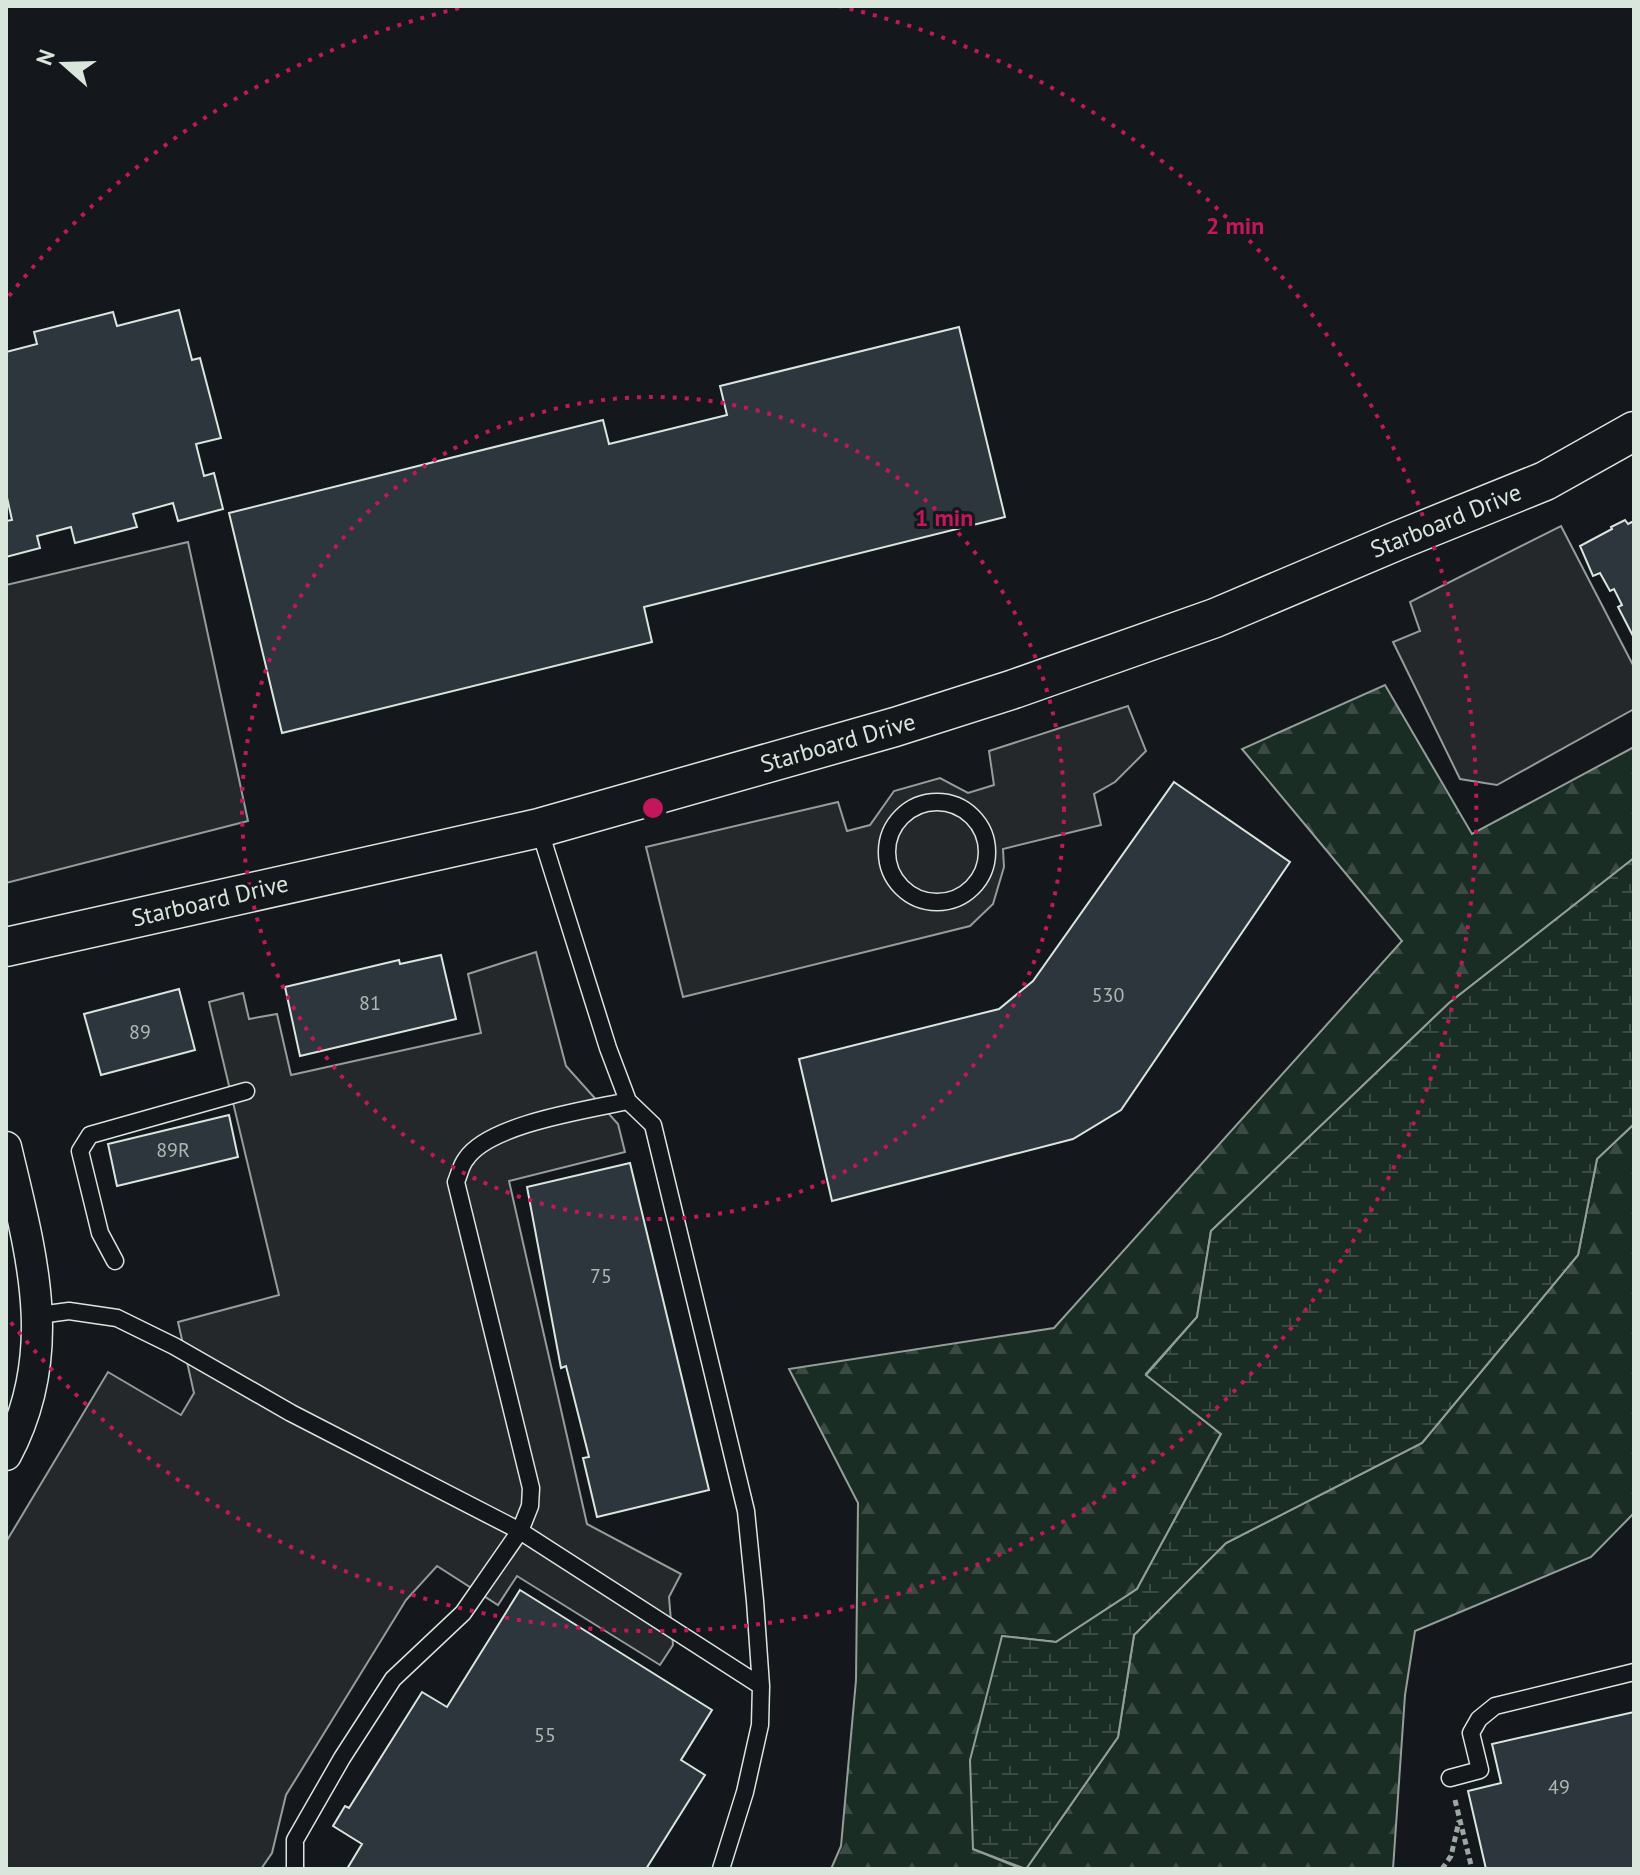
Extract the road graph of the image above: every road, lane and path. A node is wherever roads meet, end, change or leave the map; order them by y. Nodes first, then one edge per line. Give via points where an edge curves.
1 (1634, 431) edge
2 (539, 828) junction
3 (987, 857) joint
4 (6, 947) edge
5 (246, 1091) dead end
6 (628, 1101) junction
7 (6, 1147) edge
8 (18, 1250) edge
9 (115, 1261) dead end
10 (39, 1315) junction
11 (6, 1455) edge
12 (520, 1531) junction
13 (1634, 1672) edge
14 (761, 1686) junction
15 (1450, 1778) joint
16 (1460, 1820) junction
17 (295, 1869) edge
18 (721, 1869) edge
19 (1442, 1869) edge
20 (1472, 1869) edge

1 - 2 street, Starboard Drive via 1545,481 1215,618 895,727
2 - 4 street, Starboard Drive
2 - 6 lane
3 - 3 lane via 979,824 953,804 919,805 894,825 888,840 891,872 906,891 927,901 944,902 973,887
5 - 9 lane via 90,1135 80,1151 100,1233
6 - 12 lane via 492,1136 466,1158 456,1182 531,1488
6 - 14 lane via 653,1125 746,1511
7 - 8 street
8 - 10 street
10 - 11 street via 33,1381
10 - 12 lane via 69,1311 117,1318
12 - 14 lane
12 - 17 lane via 463,1613 384,1690 295,1840
13 - 15 lane via 1495,1706 1471,1733 1480,1770
14 - 18 lane via 760,1725
15 - 16 path
16 - 19 path
16 - 20 path

